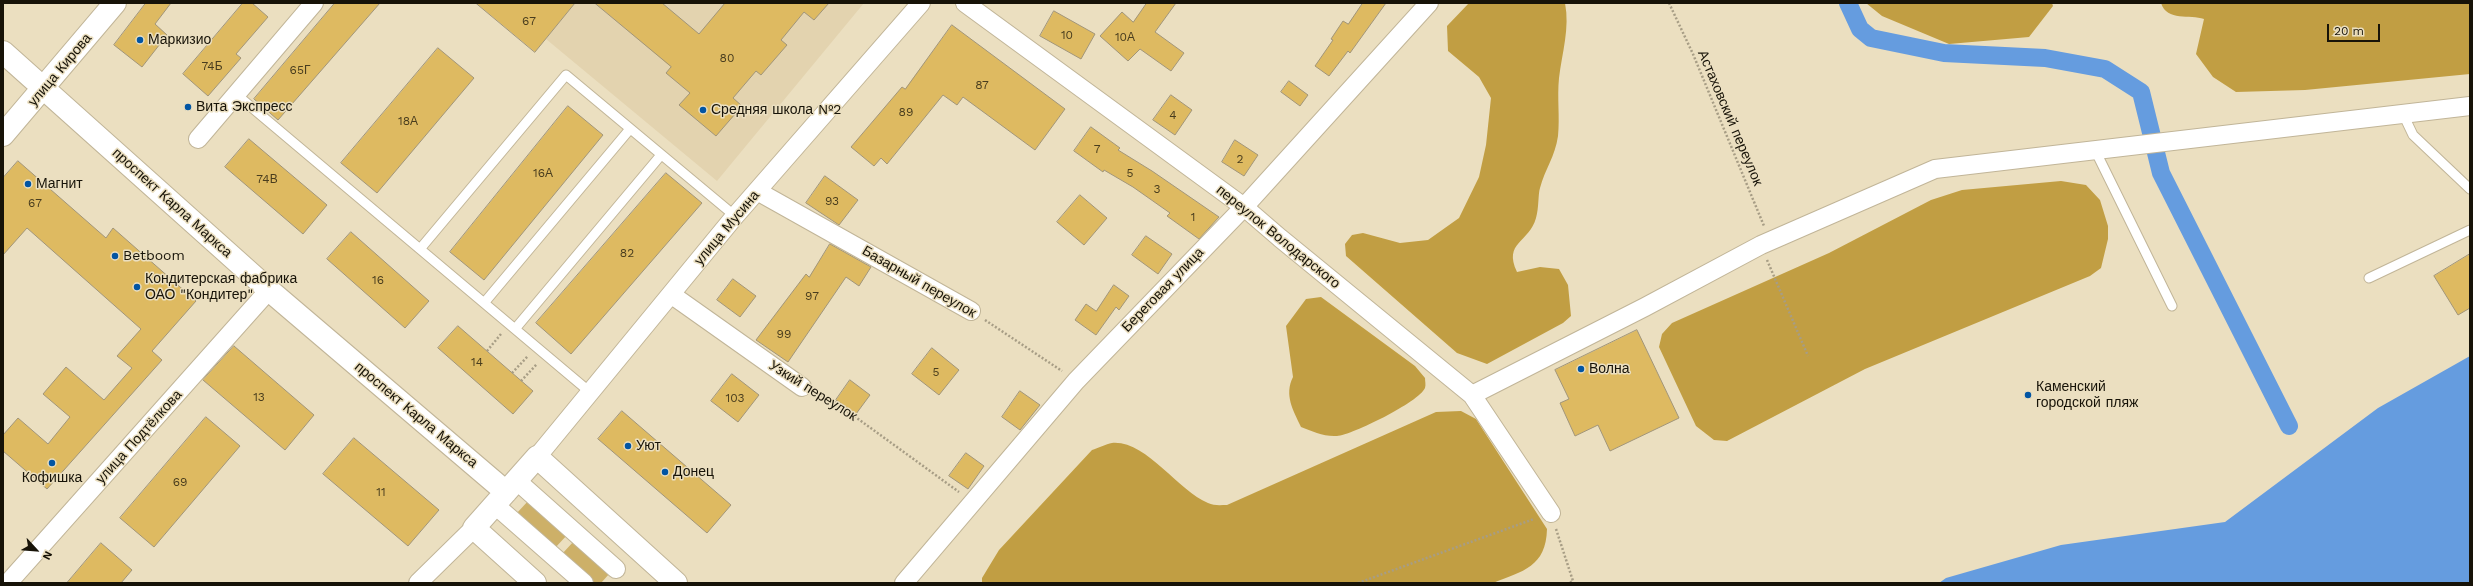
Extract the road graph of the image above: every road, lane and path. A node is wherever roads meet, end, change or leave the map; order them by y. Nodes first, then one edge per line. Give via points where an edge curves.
1 (115, 3) edge
2 (314, 3) edge
3 (921, 3) edge
4 (965, 3) edge
5 (1429, 3) edge
6 (1669, 3) edge
7 (3, 52) edge
8 (45, 89) junction
9 (237, 95) junction
10 (2470, 106) edge
11 (2404, 114) junction
12 (630, 129) junction
13 (3, 135) edge
14 (198, 139) dead end
15 (2094, 150) junction
16 (661, 155) junction
17 (2470, 189) edge
18 (757, 191) junction
19 (1244, 207) junction
20 (734, 216) junction
21 (2470, 230) edge
22 (1765, 243) junction
23 (420, 249) junction
24 (2369, 278) dead end
25 (269, 290) junction
26 (672, 295) junction
27 (484, 303) junction
28 (2172, 306) dead end
29 (971, 311) joint
30 (512, 326) junction
31 (536, 347) junction
32 (487, 351) dead end
33 (545, 354) junction
34 (1808, 356) dead end
35 (512, 373) dead end
36 (521, 381) dead end
37 (1076, 381) junction
38 (802, 387) joint
39 (591, 393) junction
40 (1472, 394) junction
41 (538, 457) junction
42 (506, 492) junction
43 (972, 502) junction
44 (1551, 513) junction
45 (474, 528) junction
46 (616, 570) dead end
47 (8, 583) edge
48 (418, 583) edge
49 (535, 583) edge
50 (584, 583) edge
51 (676, 583) edge
52 (904, 583) edge
53 (1358, 583) edge
54 (1569, 583) edge

1 - 8 street, улица Кирова
2 - 9 street
3 - 18 street, улица Мусина
4 - 19 street, переулок Володарского
5 - 19 street, Береговая улица
6 - 22 path, Астаховский переулок via 1693,54
7 - 8 street, проспект Карла Маркса
8 - 13 street, улица Кирова
8 - 25 street, проспект Карла Маркса
9 - 14 street
9 - 23 lane
10 - 11 street
11 - 15 street
11 - 17 lane via 2413,135
12 - 16 lane
12 - 23 lane via 566,75
12 - 27 lane
15 - 22 street via 1935,169
15 - 28 lane
16 - 20 lane
16 - 30 lane
18 - 20 street, улица Мусина
18 - 29 street, Базарный переулок
19 - 37 street, Береговая улица
19 - 40 street, переулок Володарского
20 - 26 street, улица Мусина
21 - 24 lane
22 - 34 path, Астаховский переулок
22 - 40 street
23 - 27 lane
25 - 42 street, проспект Карла Маркса
25 - 47 street, улица Подтёлкова
26 - 38 street, Узкий переулок
26 - 39 street, улица Мусина
27 - 30 lane
29 - 37 path, Базарный переулок
30 - 31 lane
30 - 32 path
31 - 33 lane
31 - 35 path
33 - 36 path
33 - 39 lane
37 - 43 street, Береговая улица
38 - 43 path, Узкий переулок via 832,400
39 - 41 street, улица Мусина
40 - 44 street, переулок Володарского
41 - 42 street
41 - 51 street
42 - 45 street
42 - 46 street, проспект Карла Маркса
42 - 50 street, проспект Карла Маркса
43 - 52 street, Береговая улица
44 - 53 path
44 - 54 path via 1573,582
45 - 48 street
45 - 49 street

